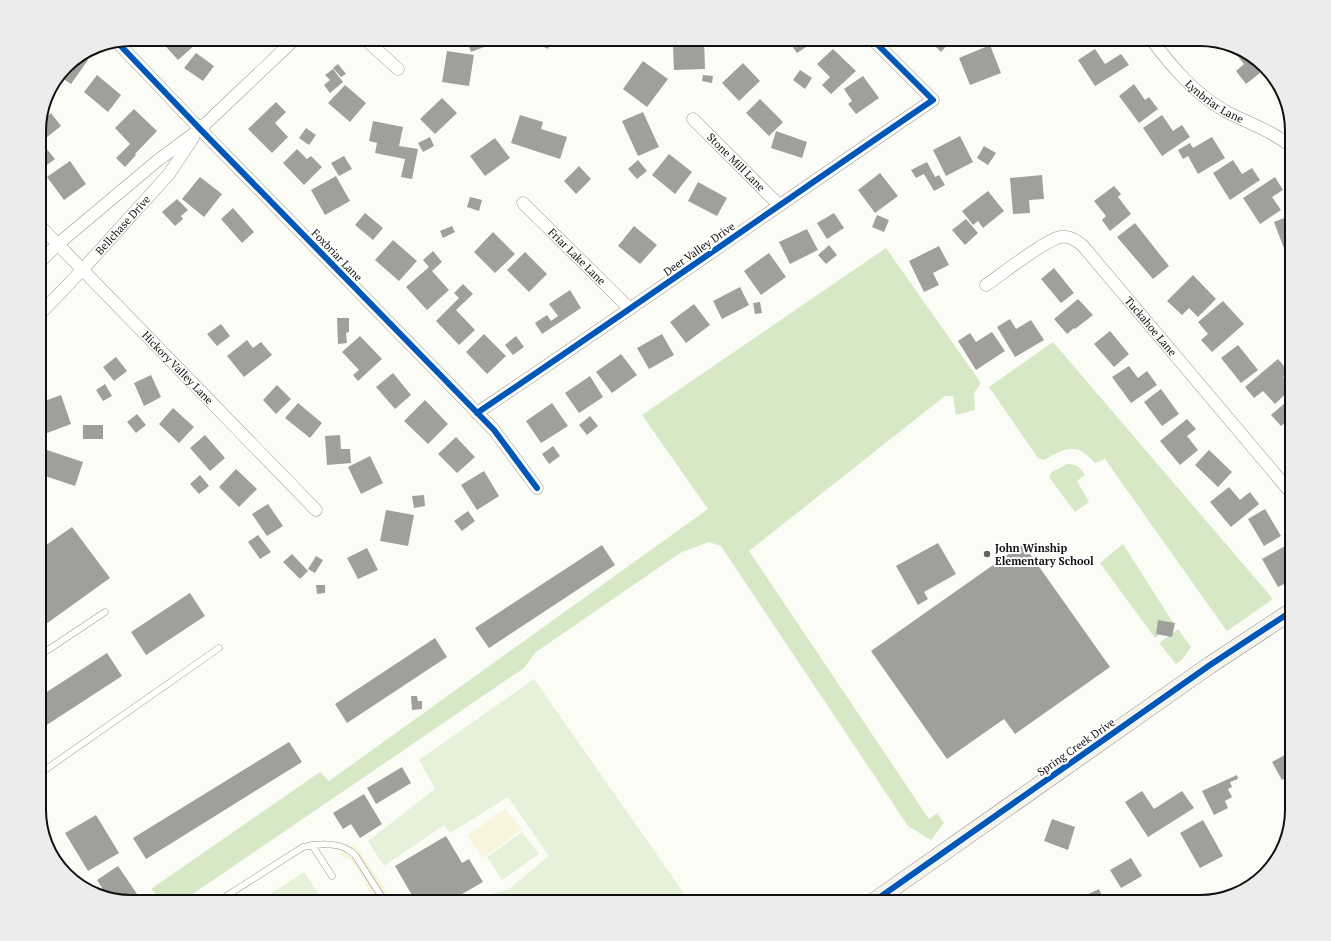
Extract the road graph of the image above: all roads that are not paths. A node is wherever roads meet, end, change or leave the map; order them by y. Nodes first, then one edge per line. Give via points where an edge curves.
1 (288, 46) edge
2 (373, 46) edge
3 (879, 46) edge
4 (1157, 46) edge
5 (122, 47) edge
6 (398, 68) dead end
7 (693, 119) dead end
8 (200, 129) junction
9 (1285, 142) edge
10 (523, 203) dead end
11 (779, 205) junction
12 (46, 232) edge
13 (58, 244) junction
14 (46, 255) edge
15 (83, 269) junction
16 (986, 285) dead end
17 (46, 308) edge
18 (630, 310) junction
19 (477, 413) junction
20 (1285, 486) edge
21 (537, 488) dead end
22 (316, 510) dead end
23 (105, 612) dead end
24 (1285, 616) edge
25 (219, 648) dead end
26 (46, 651) edge
27 (46, 769) edge
28 (312, 845) junction
29 (332, 876) dead end
30 (228, 895) edge
31 (381, 895) edge
32 (883, 895) edge

1 - 8 street, Bellchase Drive
2 - 6 street
3 - 11 street, Deer Valley Drive via 933,100
4 - 9 street, Lynbriar Lane via 1198,93 1225,111
5 - 8 street, Foxbriar Lane
7 - 11 street, Stone Mill Lane
8 - 13 street, Bellchase Drive via 157,160
8 - 15 street, Bellchase Drive via 169,174
8 - 19 street, Foxbriar Lane
10 - 18 street, Friar Lake Lane
11 - 18 street, Deer Valley Drive
12 - 13 street, Hickory Valley Lane
13 - 14 street, Bellchase Drive
13 - 15 street, Hickory Valley Lane
15 - 17 street, Bellchase Drive
15 - 22 street, Hickory Valley Lane
16 - 20 street, Tuckahoe Lane via 1048,242 1060,237 1073,238 1083,246
18 - 19 street, Deer Valley Drive
19 - 21 street, Foxbriar Lane via 494,430
23 - 26 lane
24 - 32 street, Spring Creek Drive via 1210,665
25 - 27 lane
28 - 29 lane
28 - 30 lane via 303,847
28 - 31 lane via 342,846 350,850

